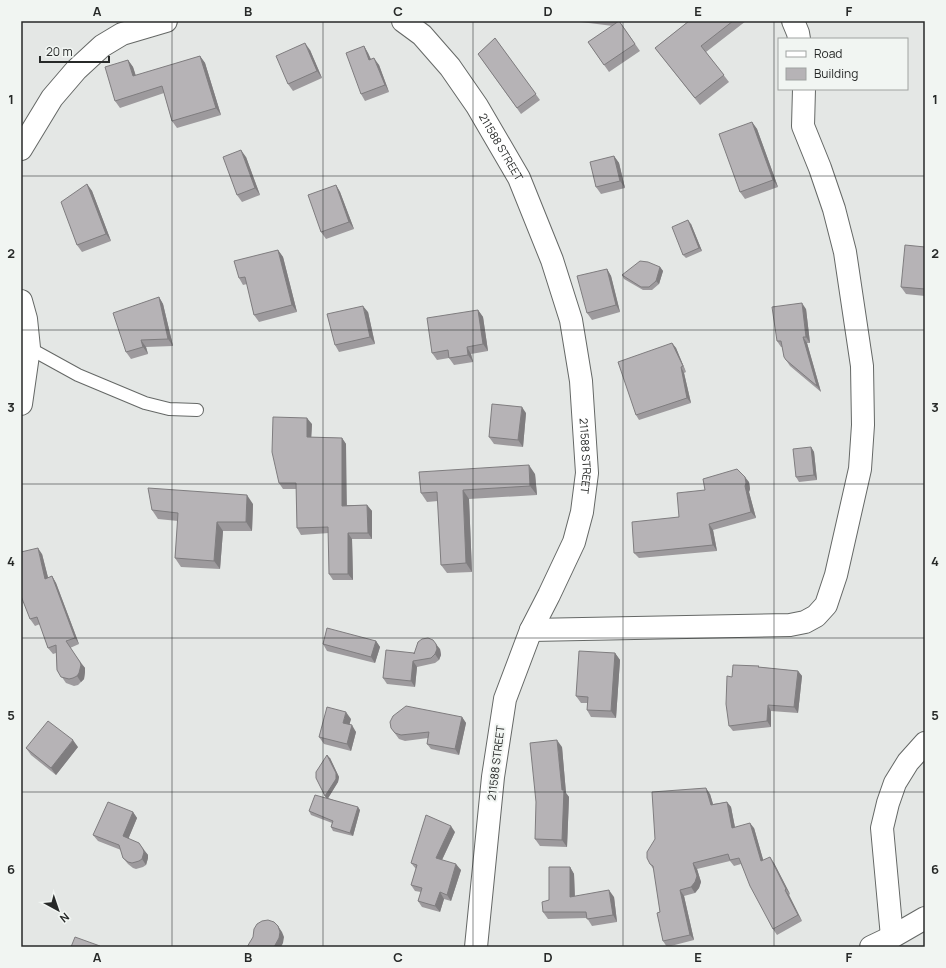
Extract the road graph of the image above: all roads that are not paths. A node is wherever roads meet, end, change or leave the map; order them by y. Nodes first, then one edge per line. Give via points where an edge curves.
1 (166, 21) edge
2 (403, 21) edge
3 (793, 21) edge
4 (120, 28) edge
5 (799, 38) edge
6 (804, 90) edge
7 (21, 149) edge
8 (21, 301) edge
9 (29, 348) junction
10 (21, 404) edge
11 (197, 410) dead end
12 (531, 630) junction
13 (925, 743) edge
14 (925, 918) edge
15 (892, 937) junction
16 (476, 947) edge
17 (871, 947) edge

1 - 4 street
2 - 12 street, 211588 STREET via 422,35 450,67 477,106 519,178 552,260 571,320 581,380 587,473 585,489 574,542
3 - 5 street
4 - 7 street via 76,70 52,98
6 - 12 street via 803,126 834,209 845,252 862,366 863,425 860,470 836,575 826,605 816,616 805,622 790,625
8 - 9 street
9 - 10 street
9 - 11 lane via 78,374 145,403 169,409
12 - 16 street, 211588 STREET via 505,699
13 - 15 street via 908,762 895,783 882,828
14 - 15 street
15 - 17 street

